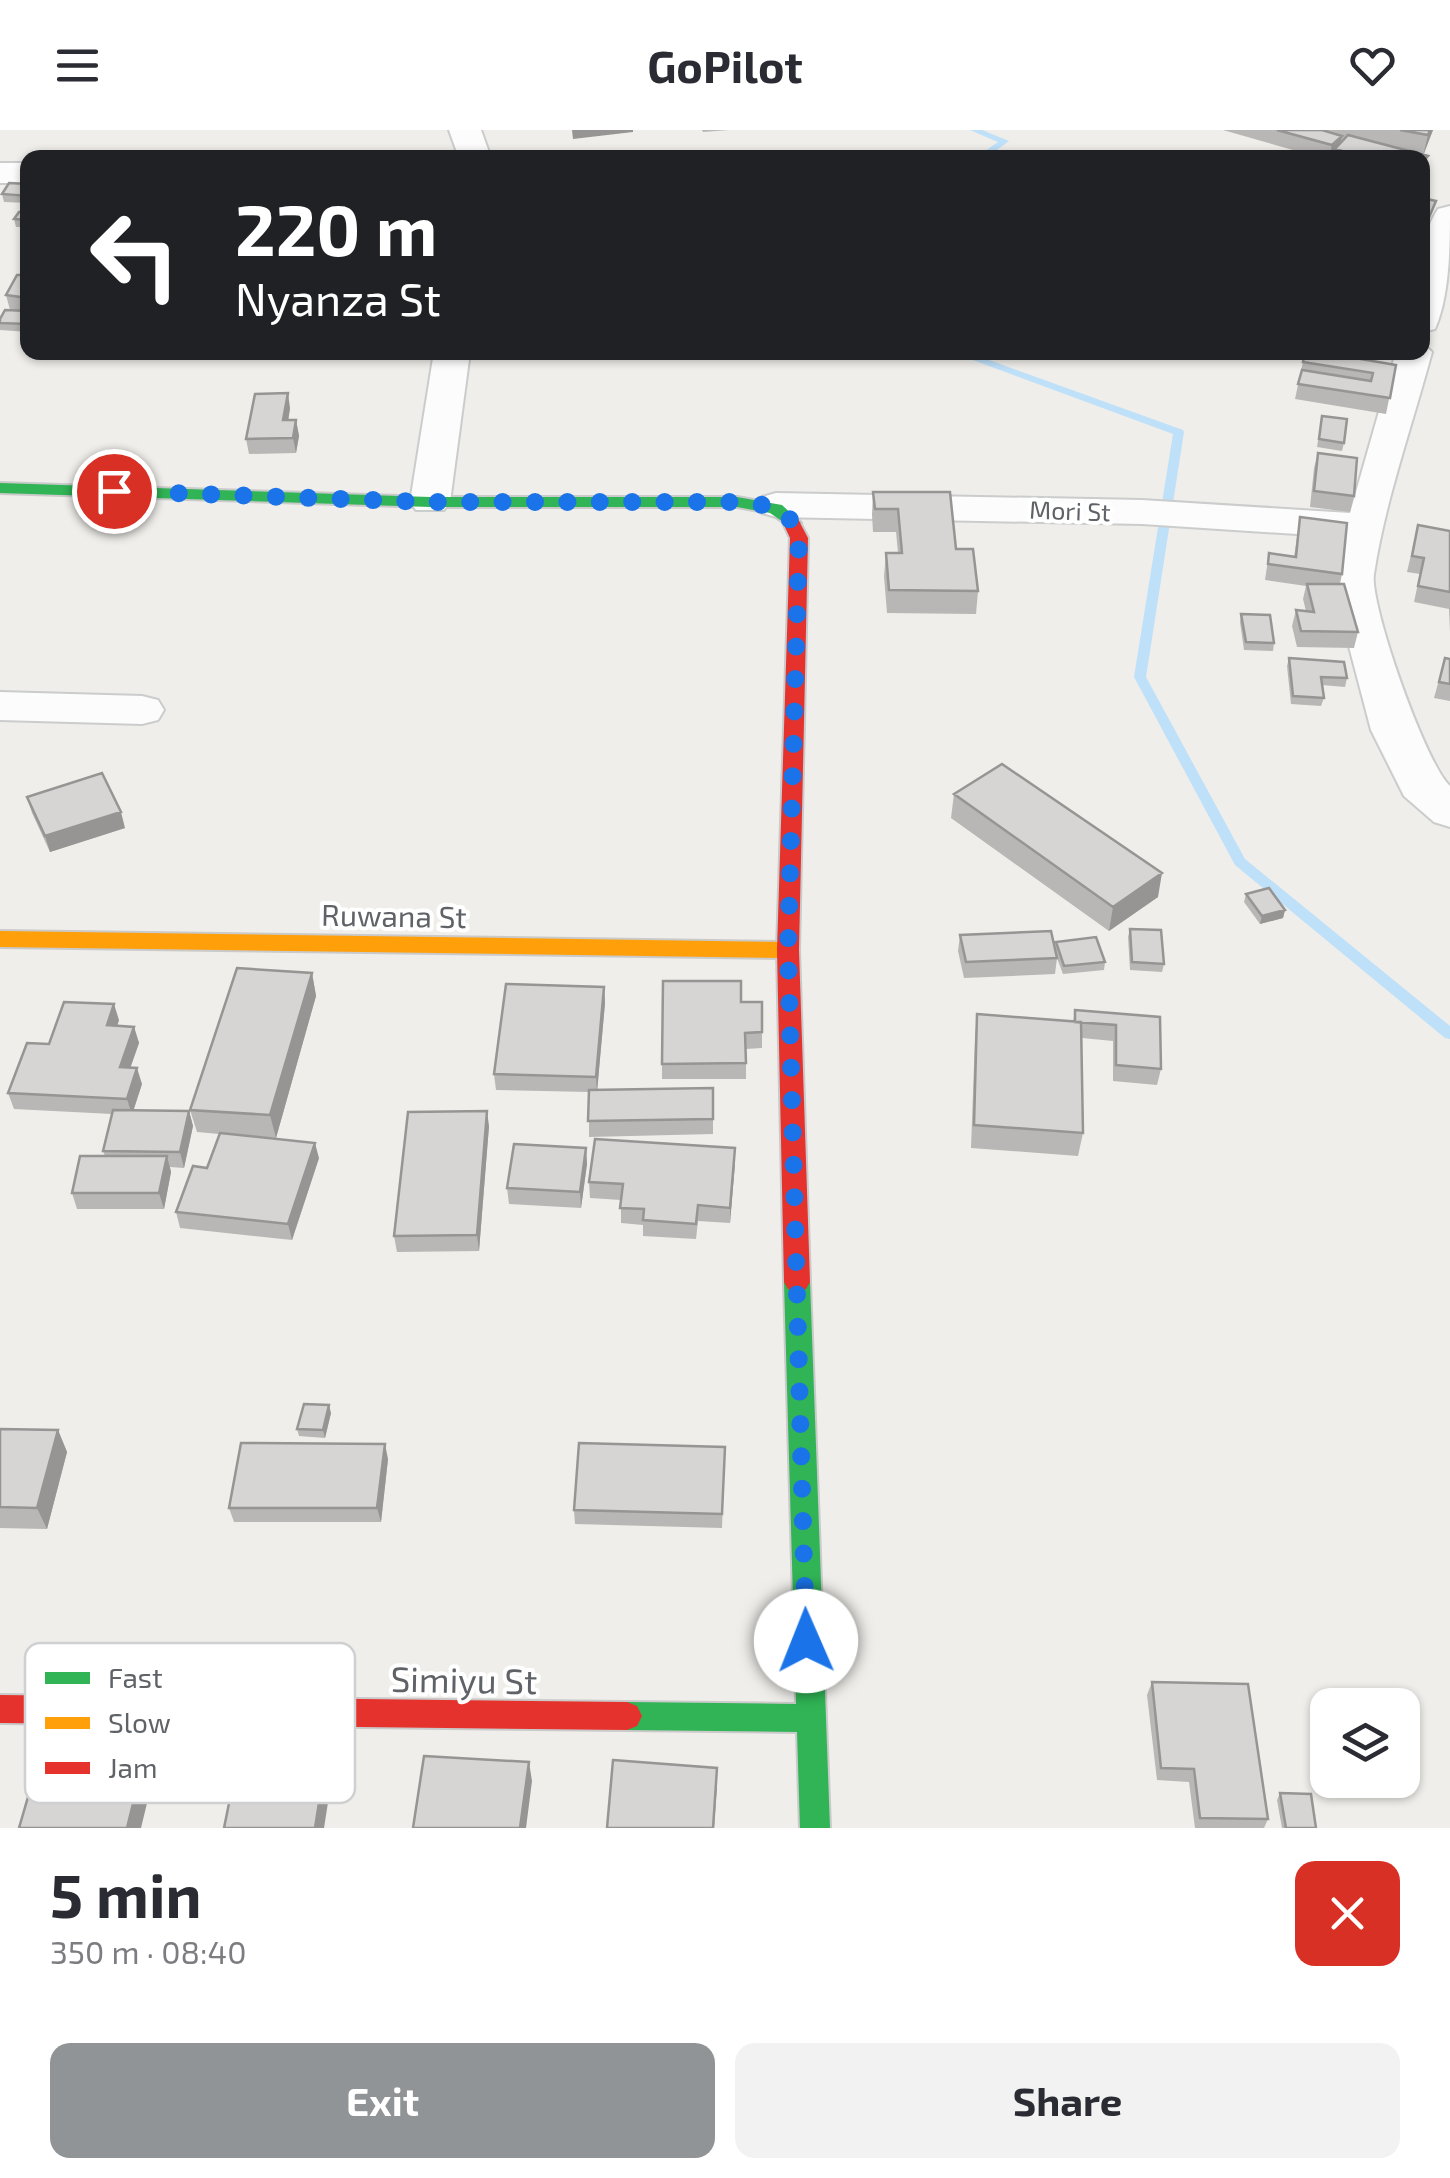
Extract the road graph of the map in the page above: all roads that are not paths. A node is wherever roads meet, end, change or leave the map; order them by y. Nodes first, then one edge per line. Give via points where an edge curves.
1 (1450, 216) edge
2 (1430, 292) edge
3 (451, 360) edge
4 (1411, 366) edge
5 (0, 488) edge
6 (430, 502) junction
7 (776, 506) junction
8 (1365, 526) junction
9 (0, 706) edge
10 (142, 710) dead end
11 (1450, 811) edge
12 (0, 939) edge
13 (788, 950) junction
14 (0, 1709) edge
15 (25, 1709) edge
16 (355, 1713) edge
17 (808, 1718) junction
18 (815, 1828) edge

1 - 2 street
3 - 6 street
4 - 8 street
5 - 6 street
6 - 7 street
7 - 8 street, Mori St via 1142,512
7 - 13 street via 794,520 799,538
8 - 11 street via 1352,578 1393,730 1420,785
9 - 10 street
12 - 13 street, Ruwana St
13 - 17 street
14 - 15 street, Simiyu St
16 - 17 street, Simiyu St
17 - 18 street

